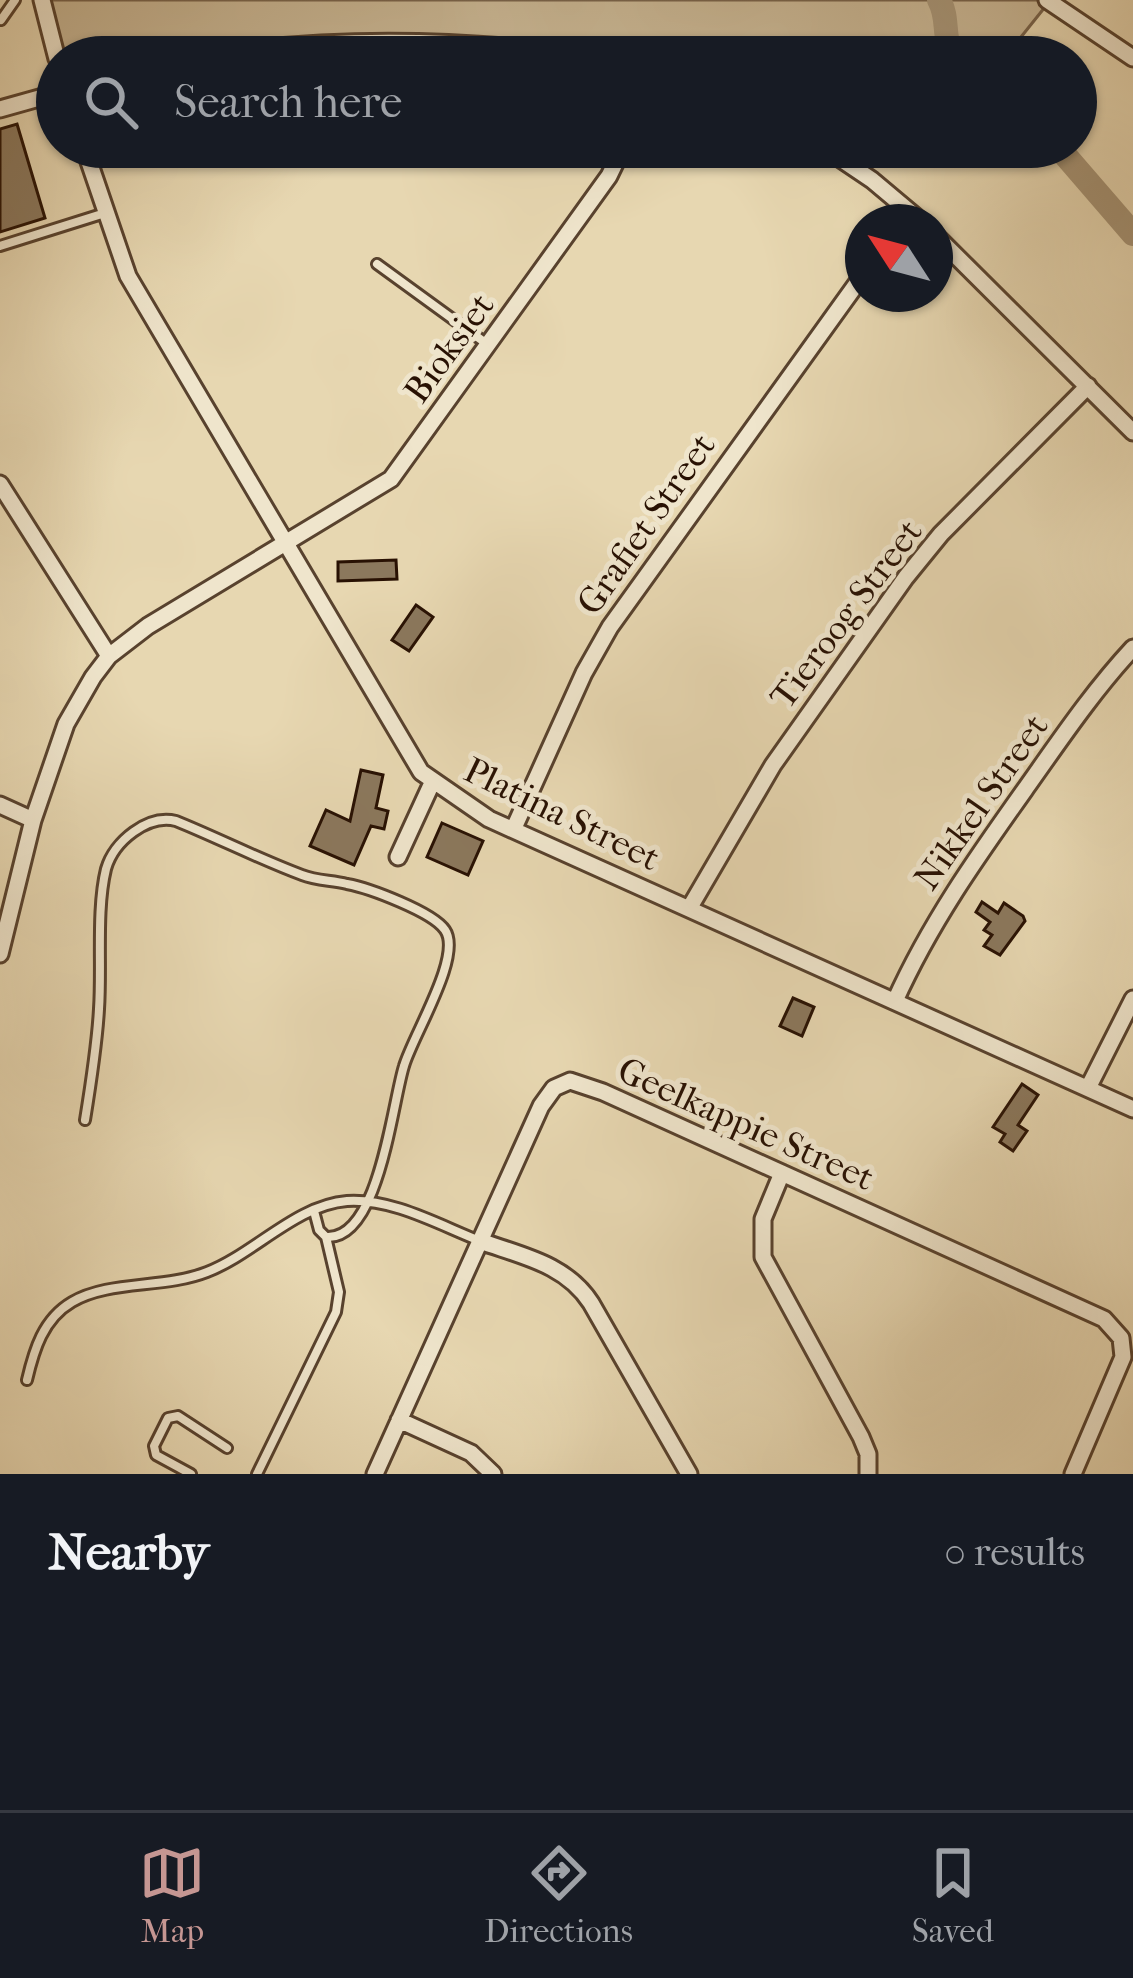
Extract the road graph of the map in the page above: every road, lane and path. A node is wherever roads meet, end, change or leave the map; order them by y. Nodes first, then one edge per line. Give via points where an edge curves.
1 (15, 0) edge
2 (42, 0) edge
3 (1047, 0) edge
4 (2, 20) edge
5 (51, 36) edge
6 (1133, 58) edge
7 (36, 99) edge
8 (0, 110) edge
9 (91, 168) edge
10 (613, 168) edge
11 (856, 168) edge
12 (898, 204) edge
13 (105, 213) junction
14 (0, 246) edge
15 (953, 253) edge
16 (376, 264) dead end
17 (845, 300) edge
18 (489, 345) junction
19 (1088, 386) junction
20 (1133, 432) edge
21 (0, 484) edge
22 (286, 545) junction
23 (1133, 648) edge
24 (110, 656) junction
25 (432, 783) junction
26 (0, 805) edge
27 (33, 820) junction
28 (514, 829) junction
29 (398, 857) dead end
30 (690, 908) junction
31 (0, 954) edge
32 (1133, 999) edge
33 (895, 1001) junction
34 (1088, 1088) junction
35 (1133, 1109) edge
36 (85, 1120) dead end
37 (782, 1173) junction
38 (365, 1202) junction
39 (314, 1211) junction
40 (326, 1238) junction
41 (480, 1241) junction
42 (27, 1380) dead end
43 (399, 1420) junction
44 (227, 1448) dead end
45 (191, 1474) edge
46 (257, 1474) edge
47 (375, 1474) edge
48 (493, 1474) edge
49 (689, 1474) edge
50 (868, 1474) edge
51 (1073, 1474) edge

1 - 4 lane
2 - 5 street
3 - 6 street
7 - 8 street
9 - 13 street, Platina Street
10 - 18 street, Bioksiet
11 - 12 street
13 - 14 lane
13 - 22 street, Platina Street via 128,276
15 - 19 street
16 - 18 lane
17 - 28 street, Grafiet Street via 610,626
18 - 22 street, Bioksiet via 391,479
19 - 20 street
19 - 30 street, Tieroog Street via 906,577 773,765
21 - 24 street
22 - 24 street, Bioksiet
22 - 25 street, Platina Street
23 - 33 street, Nikkel Street via 969,868
24 - 27 street, Bioksiet via 71,712
25 - 28 street, Platina Street
25 - 29 street
26 - 27 street
27 - 31 street, Bioksiet
28 - 30 street, Platina Street
30 - 33 street, Platina Street
32 - 34 street
33 - 34 street, Platina Street
34 - 35 street, Platina Street
36 - 38 lane via 107,866 144,824 176,821 302,875 358,886 424,913 448,935 450,955 405,1063 388,1145
37 - 41 street, Geelkappie Street via 570,1081 545,1098
37 - 50 street via 763,1219 764,1257 861,1437
37 - 51 street, Geelkappie Street via 1104,1319 1121,1338 1123,1357
38 - 39 lane
38 - 40 lane via 351,1232
38 - 41 lane
39 - 40 lane
39 - 42 lane via 212,1270 70,1303 42,1334
40 - 46 lane via 336,1312
41 - 43 street, Geelkappie Street
41 - 49 street via 573,1280
43 - 47 street, Geelkappie Street
43 - 48 street via 479,1458
44 - 45 lane via 178,1416 168,1418 155,1455

